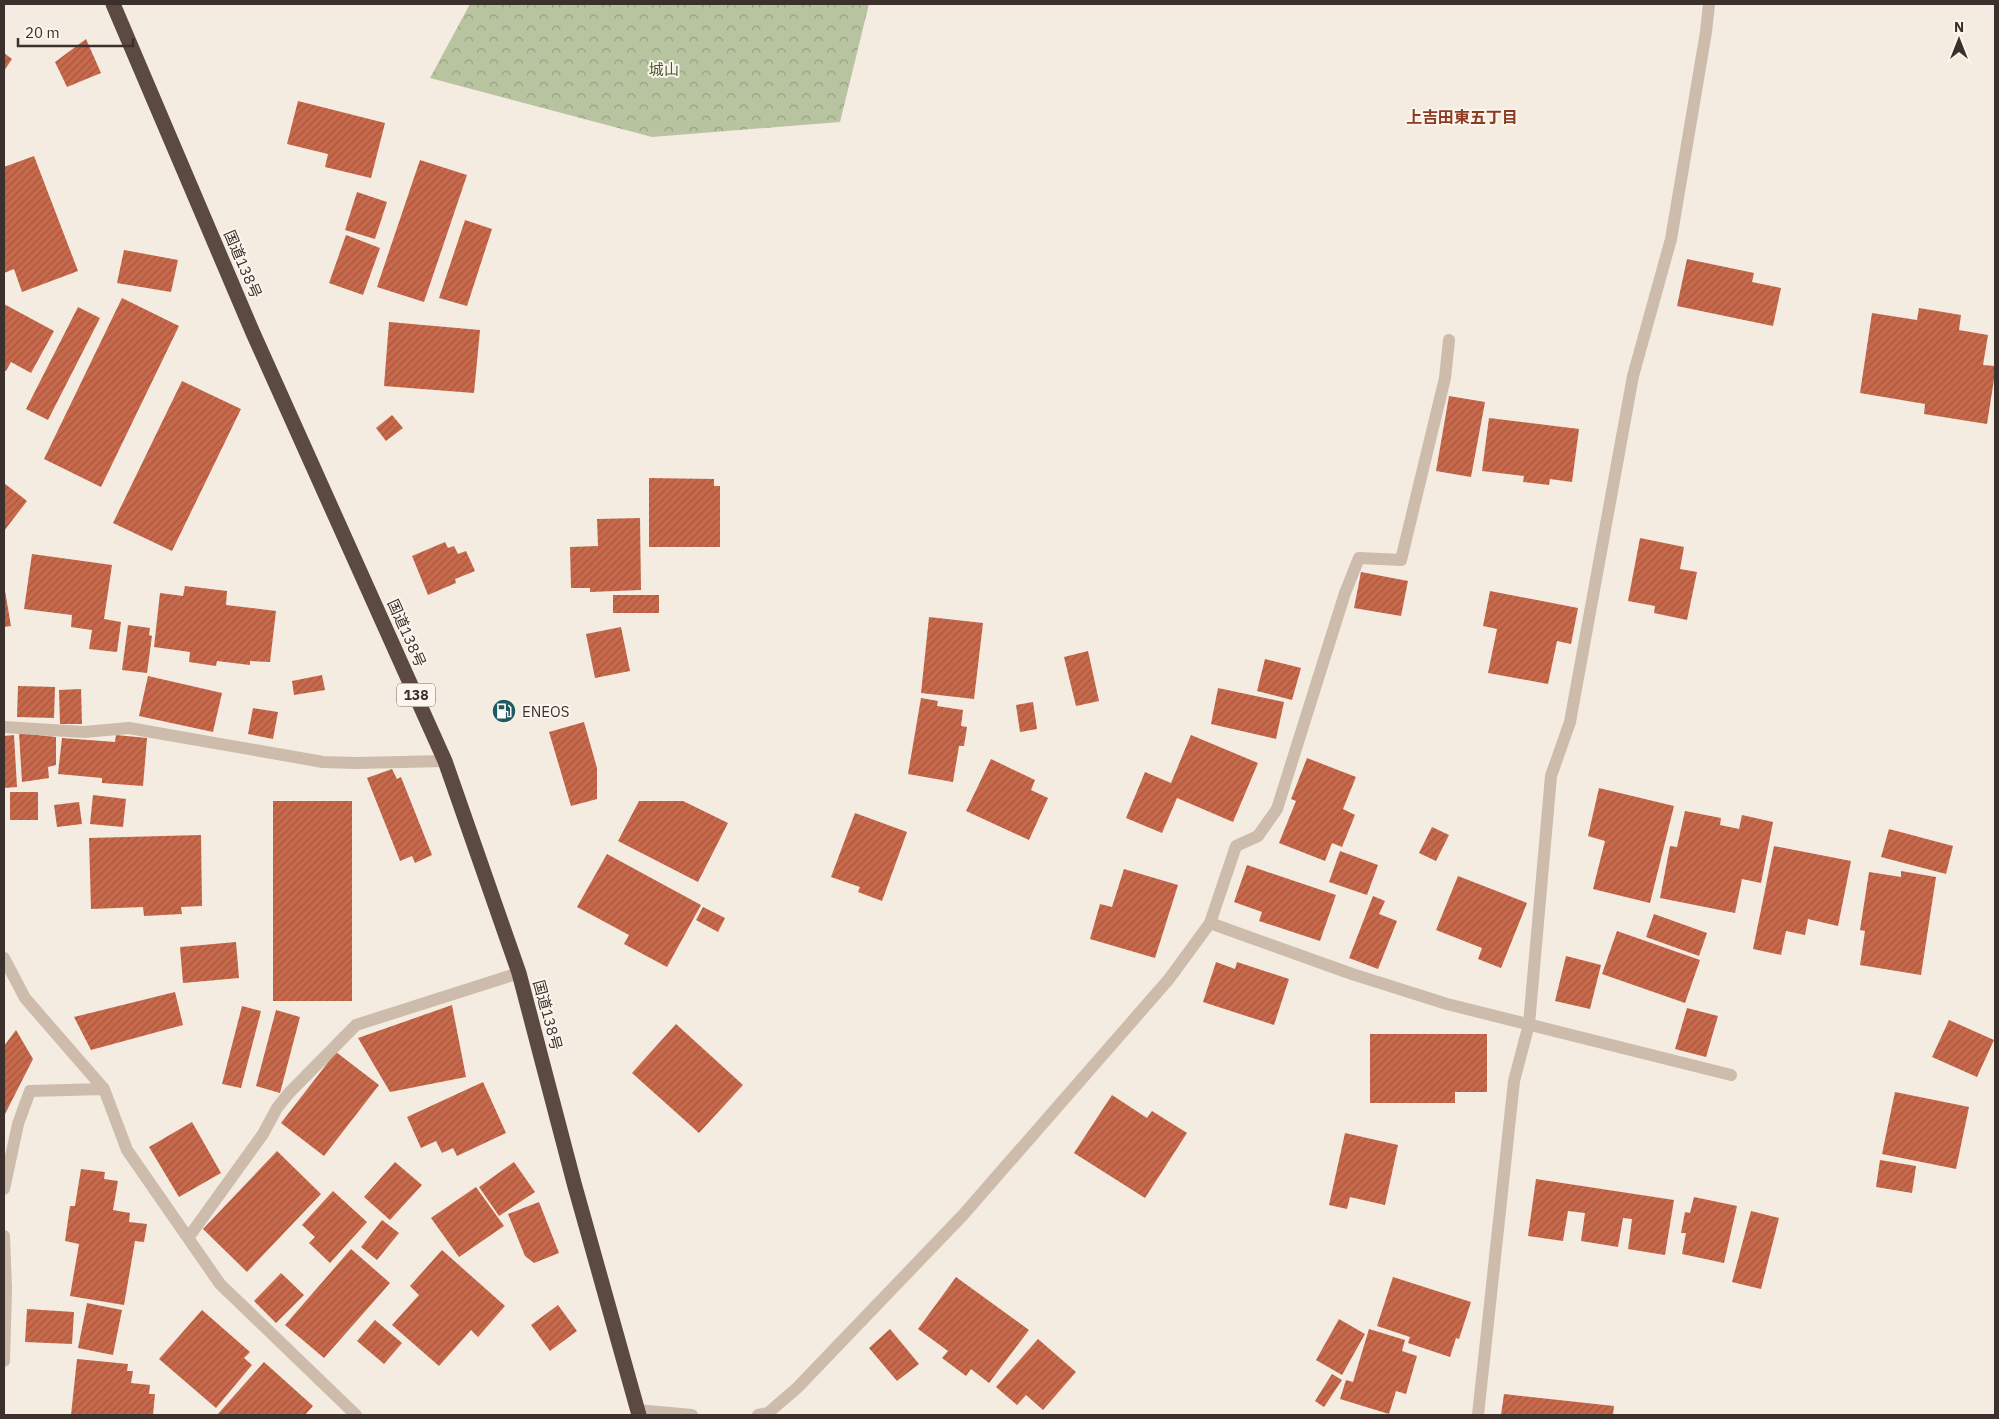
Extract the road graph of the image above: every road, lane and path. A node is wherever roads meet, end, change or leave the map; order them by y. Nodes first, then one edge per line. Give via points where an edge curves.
1 (113, 4) edge
2 (1709, 4) edge
3 (1450, 340) dead end
4 (4, 727) edge
5 (445, 761) junction
6 (1210, 923) junction
7 (4, 958) edge
8 (519, 973) junction
9 (1529, 1024) junction
10 (1731, 1075) dead end
11 (104, 1089) junction
12 (4, 1189) edge
13 (4, 1236) edge
14 (188, 1238) junction
15 (4, 1361) edge
16 (638, 1412) edge
17 (356, 1415) edge
18 (692, 1415) edge
19 (758, 1415) edge
20 (1478, 1415) edge

1 - 5 highway, 国道138号 / 138 via 257,342
2 - 9 street via 1671,239 1633,376 1570,722 1551,776
3 - 6 street via 1445,378 1401,560 1358,558 1278,809 1258,836 1236,846
4 - 5 street via 84,732 129,728 323,762
5 - 8 highway, 国道138号 / 138
6 - 9 street via 1390,986
6 - 19 street via 1169,979 963,1215 797,1388 768,1413
7 - 11 street via 25,998
8 - 14 street via 356,1026 277,1108 263,1134
8 - 16 highway, 国道138号 / 138
9 - 10 street
9 - 20 street via 1514,1081
11 - 12 street via 30,1091 18,1124
11 - 14 street via 127,1150
13 - 15 street
14 - 17 street via 220,1284
16 - 18 street

